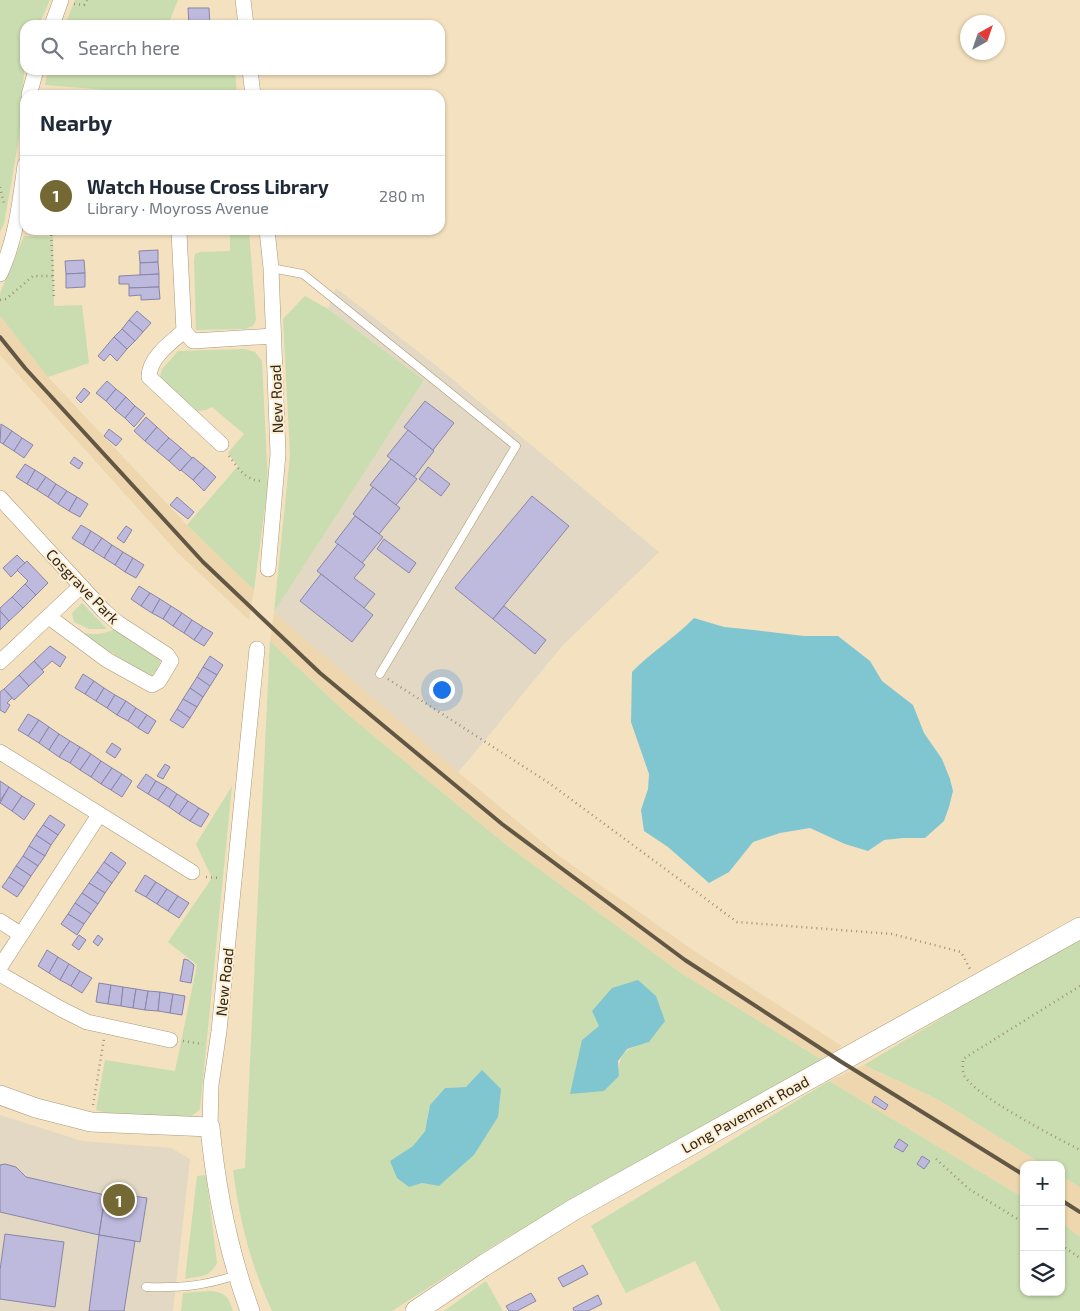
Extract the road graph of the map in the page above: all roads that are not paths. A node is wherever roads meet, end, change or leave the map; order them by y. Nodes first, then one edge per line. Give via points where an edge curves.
1 (61, 0) edge
2 (243, 0) edge
3 (54, 20) edge
4 (245, 20) edge
5 (35, 75) edge
6 (251, 75) edge
7 (30, 90) edge
8 (252, 90) edge
9 (20, 201) edge
10 (179, 235) edge
11 (267, 235) edge
12 (270, 268) junction
13 (0, 274) edge
14 (184, 331) junction
15 (273, 336) junction
16 (221, 444) road end
17 (0, 498) edge
18 (268, 569) dead end
19 (81, 586) junction
20 (48, 617) junction
21 (257, 649) dead end
22 (0, 662) edge
23 (380, 674) road end
24 (0, 752) edge
25 (100, 815) junction
26 (192, 872) road end
27 (0, 921) edge
28 (1080, 928) edge
29 (20, 934) junction
30 (0, 967) edge
31 (0, 974) edge
32 (170, 1040) road end
33 (0, 1095) edge
34 (210, 1127) junction
35 (237, 1275) junction
36 (146, 1287) dead end
37 (250, 1311) edge
38 (416, 1311) edge

1 - 3 street
2 - 4 street
5 - 7 street
6 - 8 street
9 - 13 street via 17,223
10 - 14 street
11 - 12 street, New Road
12 - 15 street, New Road
12 - 23 lane via 303,274 516,446
14 - 15 street via 193,341
14 - 16 street via 166,346 149,369 149,377
15 - 18 street, New Road via 278,454
17 - 19 street, Cosgrave Park
19 - 20 street
19 - 20 street, Cosgrave Park via 118,623 166,655 170,661 159,681 152,685 107,660
20 - 22 street
21 - 34 street, New Road via 211,1085
24 - 25 street
25 - 26 street
25 - 29 street
27 - 29 street
28 - 38 main road, Long Pavement Road via 573,1210
29 - 30 street
31 - 32 street via 87,1022
33 - 34 street via 91,1122
34 - 35 street, New Road via 214,1168
35 - 36 lane via 198,1286
35 - 37 street, New Road

